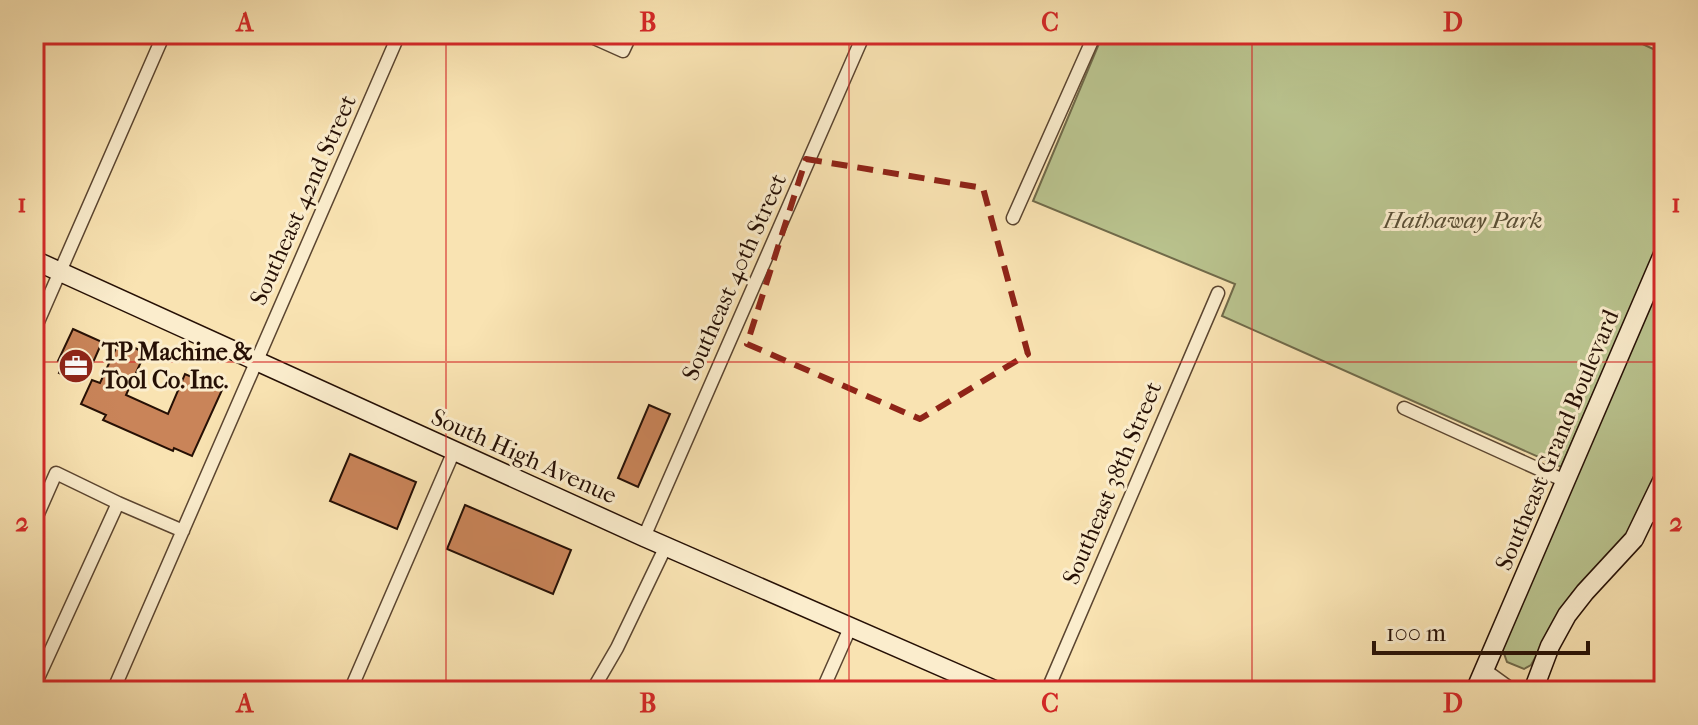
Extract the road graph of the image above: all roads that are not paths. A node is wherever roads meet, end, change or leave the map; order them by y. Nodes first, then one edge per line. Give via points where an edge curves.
1 (164, 34) edge
2 (399, 34) edge
3 (585, 34) edge
4 (631, 34) edge
5 (864, 34) edge
6 (1095, 34) edge
7 (1647, 34) edge
8 (1664, 42) edge
9 (1013, 218) dead end
10 (1664, 252) edge
11 (34, 260) edge
12 (60, 272) junction
13 (1218, 293) dead end
14 (34, 331) edge
15 (256, 362) junction
16 (1404, 408) dead end
17 (454, 451) junction
18 (1664, 477) edge
19 (1565, 481) junction
20 (118, 503) junction
21 (1656, 517) edge
22 (34, 523) edge
23 (183, 531) junction
24 (644, 537) junction
25 (666, 546) junction
26 (850, 628) junction
27 (1485, 670) junction
28 (34, 687) edge
29 (113, 691) edge
30 (350, 691) edge
31 (592, 691) edge
32 (822, 691) edge
33 (997, 691) edge
34 (1047, 691) edge
35 (1475, 691) edge
36 (1514, 691) edge
37 (1533, 691) edge

1 - 12 street
2 - 15 street, Southeast 42nd Street
3 - 4 street via 623,51
5 - 24 street, Southeast 40th Street
6 - 9 street
7 - 8 street
10 - 19 street, Southeast Grand Boulevard
11 - 12 street, South High Avenue
12 - 14 street
12 - 15 street, South High Avenue
13 - 34 street, Southeast 38th Street
15 - 17 street, South High Avenue
15 - 23 street, Southeast 42nd Street
16 - 19 street
17 - 24 street, South High Avenue
17 - 30 street
18 - 21 street
19 - 27 street, Southeast Grand Boulevard
20 - 22 street via 56,473
20 - 23 street
20 - 28 street
21 - 37 street via 1567,615
23 - 29 street, Southeast 42nd Street
24 - 25 street, South High Avenue
25 - 26 street, South High Avenue
25 - 31 street
26 - 32 street
26 - 33 street, South High Avenue
27 - 35 street, Southeast Grand Boulevard
27 - 36 street

